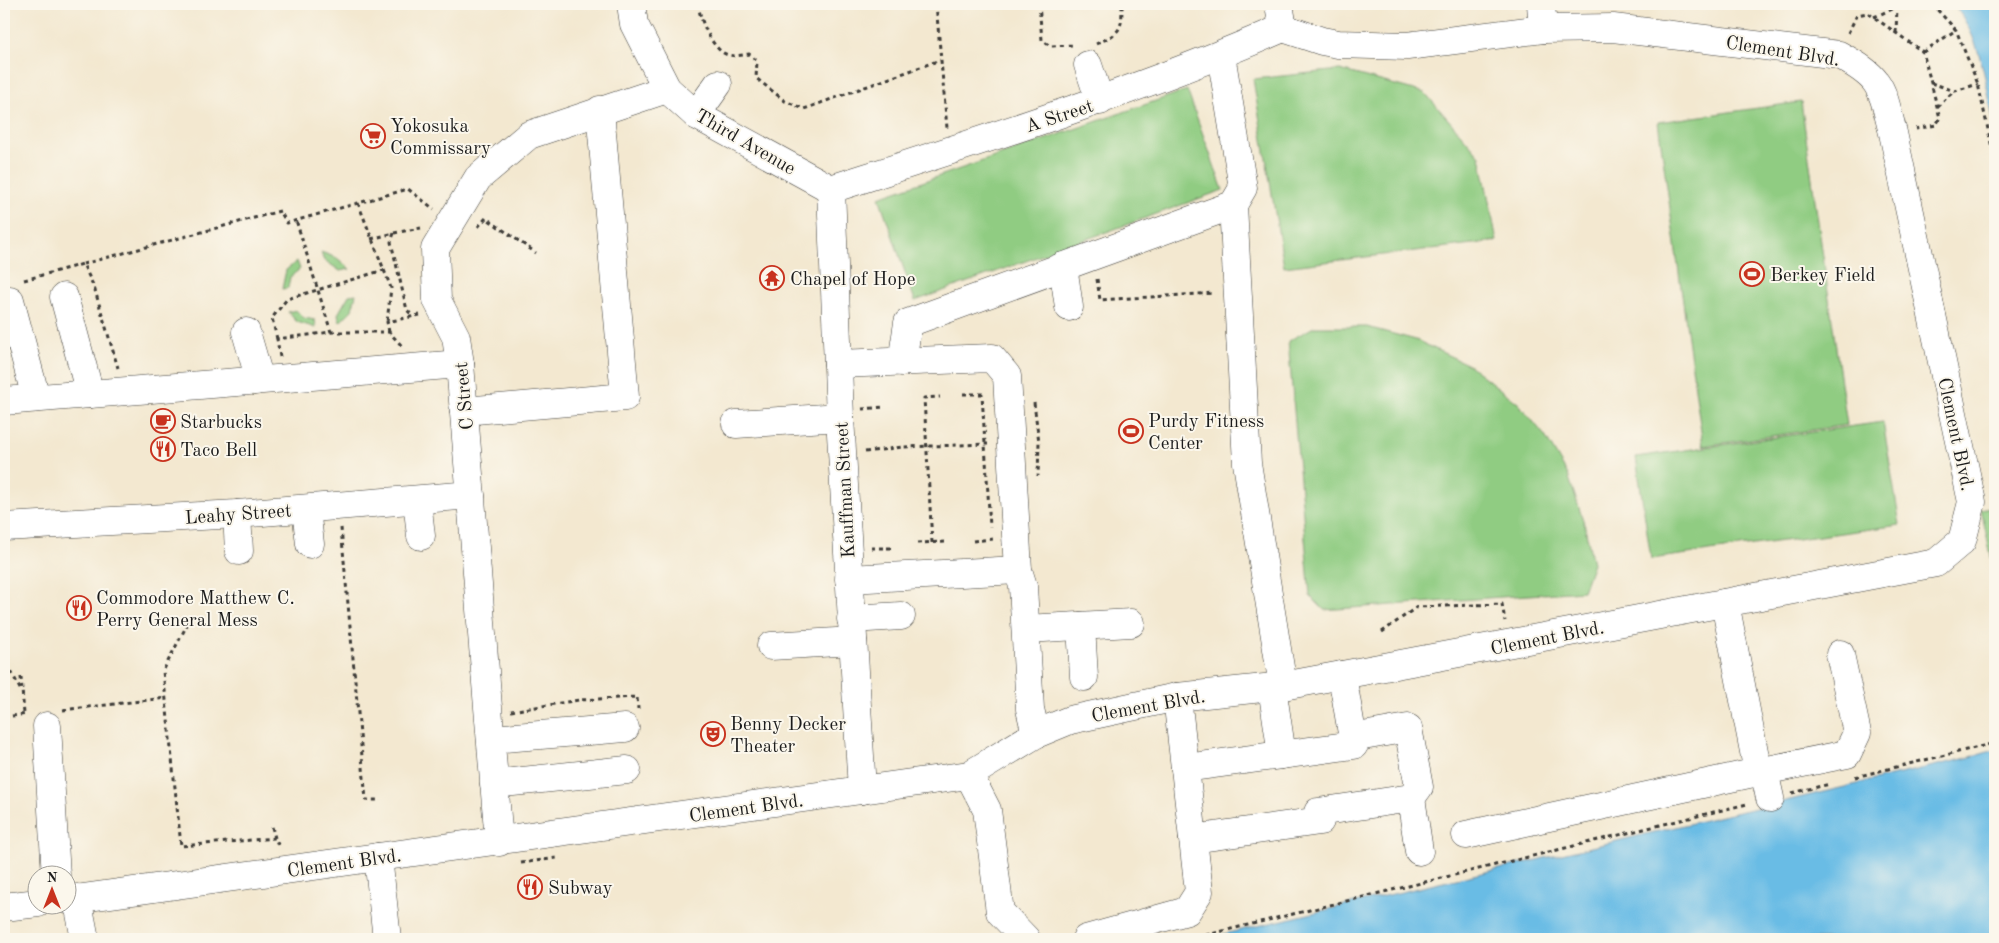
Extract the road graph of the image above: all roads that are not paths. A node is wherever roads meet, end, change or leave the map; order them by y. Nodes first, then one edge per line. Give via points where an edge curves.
1 (632, 4) edge
2 (1568, 15) edge
3 (1281, 16) edge
4 (1542, 16) edge
5 (1087, 51) road end
6 (1221, 55) junction
7 (718, 84) dead end
8 (667, 89) junction
9 (1100, 101) junction
10 (600, 110) junction
11 (696, 115) junction
12 (831, 189) junction
13 (1233, 205) junction
14 (1063, 266) junction
15 (64, 297) dead end
16 (10, 300) dead end
17 (1069, 307) dead end
18 (246, 332) dead end
19 (902, 362) junction
20 (460, 364) junction
21 (838, 364) junction
22 (255, 381) junction
23 (90, 394) junction
24 (36, 398) junction
25 (4, 401) edge
26 (464, 411) junction
27 (840, 417) junction
28 (736, 424) dead end
29 (471, 495) junction
30 (417, 500) junction
31 (306, 508) junction
32 (237, 514) junction
33 (4, 527) edge
34 (421, 536) dead end
35 (310, 544) dead end
36 (239, 551) dead end
37 (1018, 570) junction
38 (849, 579) junction
39 (1725, 603) junction
40 (901, 616) dead end
41 (1131, 622) dead end
42 (1081, 626) junction
43 (1026, 629) junction
44 (852, 630) junction
45 (771, 646) dead end
46 (1840, 654) dead end
47 (1342, 675) junction
48 (1084, 677) dead end
49 (1278, 687) junction
50 (1177, 697) junction
51 (42, 716) road end
52 (626, 728) dead end
53 (1036, 734) junction
54 (1352, 738) junction
55 (491, 739) junction
56 (1282, 755) junction
57 (1185, 768) junction
58 (627, 770) dead end
59 (1761, 771) junction
60 (969, 775) junction
61 (494, 784) junction
62 (862, 790) junction
63 (1411, 798) junction
64 (1770, 798) road end
65 (1466, 835) dead end
66 (1193, 839) junction
67 (499, 842) junction
68 (1419, 851) dead end
69 (378, 857) junction
70 (55, 866) edge
71 (78, 898) edge
72 (28, 904) edge
73 (4, 907) edge
74 (78, 916) edge
75 (85, 939) edge
76 (387, 939) edge
77 (1026, 939) edge
78 (1086, 939) edge

1 - 8 street, Third Avenue via 634,24
2 - 4 street, Clement Blvd.
2 - 39 street, Clement Blvd. via 1613,28 1839,55 1865,69 1881,88 1972,502 1962,541 1936,563
3 - 4 street, Clement Blvd. via 1329,33 1407,46
3 - 6 street, A Street
5 - 9 street
6 - 9 street, A Street
6 - 13 street via 1243,188
7 - 11 street
8 - 10 street, C Street
8 - 11 street, Third Avenue
9 - 12 street, A Street
10 - 20 street, C Street via 529,135 478,178 435,248 438,300 456,337
10 - 26 street via 626,397
11 - 12 street, Third Avenue
12 - 21 street, Kauffman Street
13 - 14 street
13 - 49 street via 1248,463
14 - 17 street
14 - 19 street via 908,323
15 - 23 street
16 - 24 street
18 - 22 street via 257,370
19 - 21 street
19 - 37 street via 992,358 1007,376 998,444
20 - 22 street
20 - 26 street, C Street
21 - 27 street, Kauffman Street
22 - 23 street
23 - 24 street
24 - 25 street
26 - 29 street, C Street
27 - 28 street
27 - 38 street, Kauffman Street
29 - 30 street, Leahy Street
29 - 55 street, C Street
30 - 31 street, Leahy Street
30 - 34 street
31 - 32 street, Leahy Street
31 - 35 street
32 - 33 street, Leahy Street
32 - 36 street
37 - 38 street
37 - 43 street via 1023,586
38 - 44 street, Kauffman Street
39 - 47 street, Clement Blvd.
39 - 59 street
40 - 44 street
41 - 42 street
42 - 43 street
42 - 48 street
43 - 53 street via 1030,710
44 - 45 street
44 - 62 street, Kauffman Street
46 - 59 street via 1857,733 1847,754
47 - 49 street, Clement Blvd.
47 - 54 street
49 - 50 street, Clement Blvd.
49 - 56 street
50 - 53 street, Clement Blvd. via 1070,720
50 - 57 street
51 - 70 street
52 - 55 street
53 - 60 street, Clement Blvd.
54 - 56 street via 1354,746
54 - 63 street via 1408,728 1419,787
55 - 61 street, C Street
56 - 57 street
57 - 66 street
58 - 61 street
59 - 64 street
59 - 65 street
60 - 62 street, Clement Blvd.
60 - 77 street via 987,810 1000,912
61 - 67 street, C Street
62 - 67 street, Clement Blvd.
63 - 66 street via 1318,812 1320,821
63 - 68 street
66 - 78 street via 1199,892 1187,911
67 - 69 street, Clement Blvd.
69 - 71 street, Clement Blvd.
69 - 76 street
72 - 73 street
74 - 75 street

